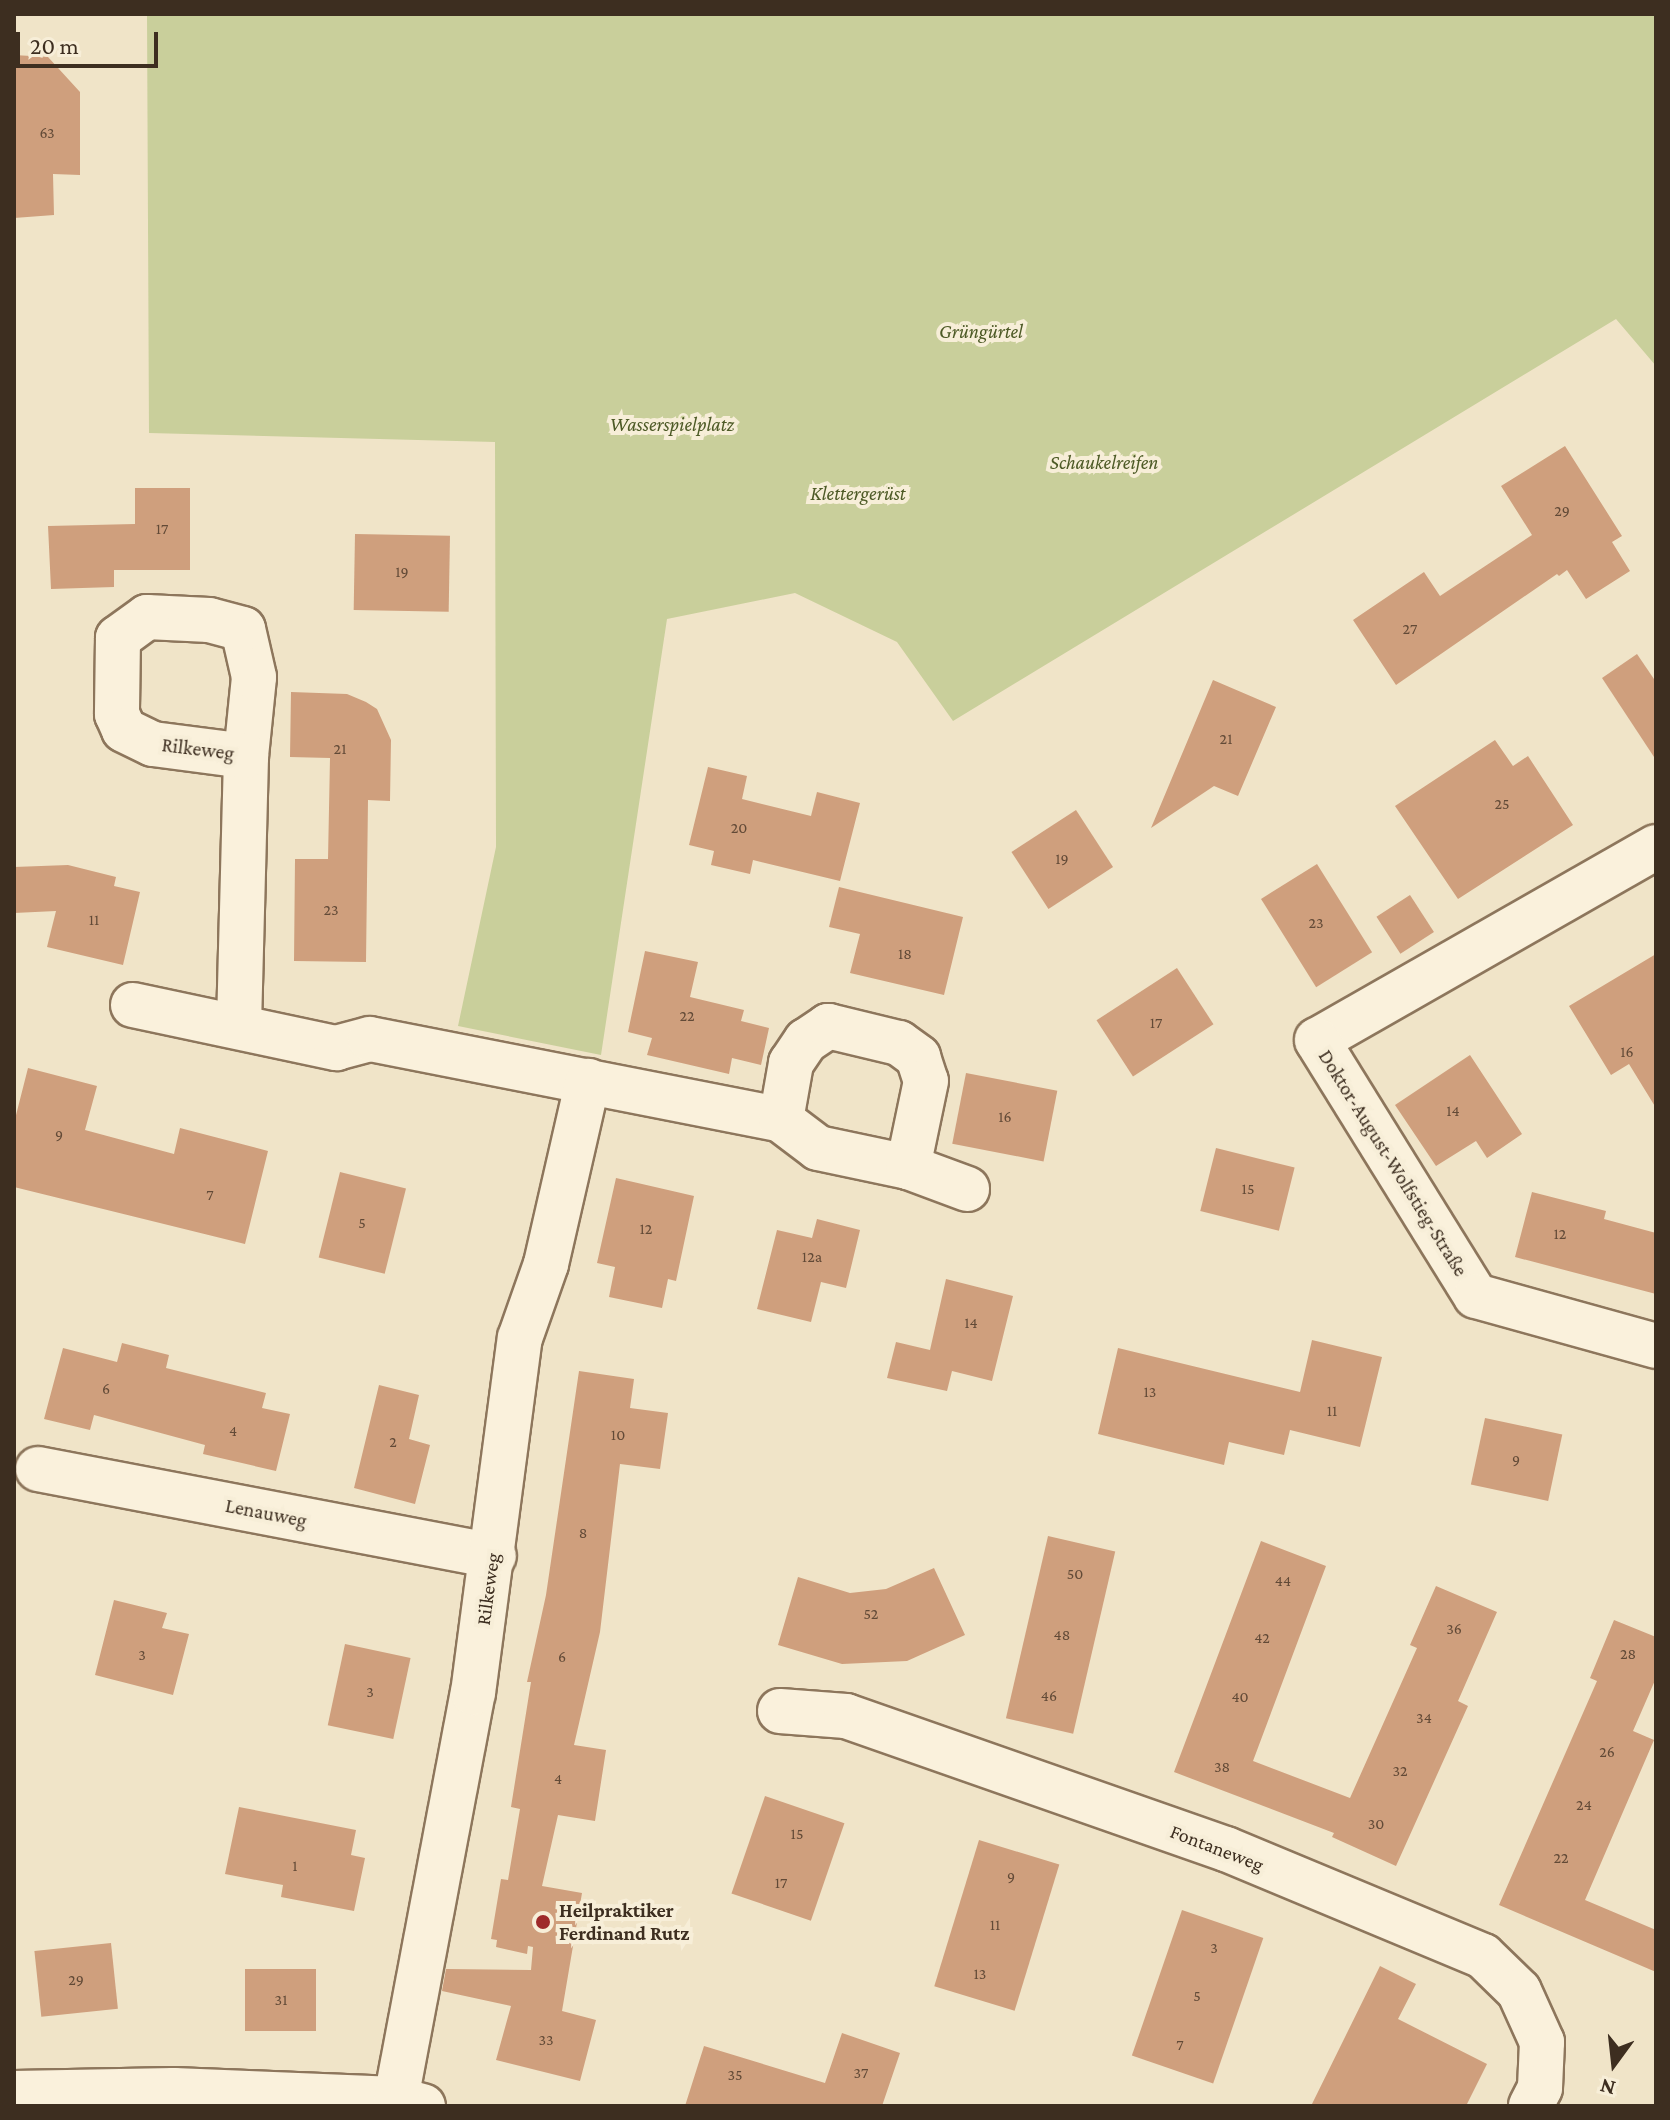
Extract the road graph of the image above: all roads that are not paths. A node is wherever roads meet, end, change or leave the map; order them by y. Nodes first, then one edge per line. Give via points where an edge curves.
1 (246, 756) dead end
2 (1656, 847) edge
3 (133, 1005) dead end
4 (239, 1025) junction
5 (588, 1081) junction
6 (781, 1120) junction
7 (908, 1167) junction
8 (967, 1189) dead end
9 (1656, 1346) edge
10 (38, 1469) dead end
11 (494, 1556) junction
12 (780, 1711) dead end
13 (14, 2093) edge
14 (410, 2103) edge
15 (1531, 2106) edge

1 - 4 street, Rilkeweg
2 - 9 street, Doktor-August-Wolfstieg-Straße via 1317,1040 1476,1296
3 - 4 street
4 - 5 street via 336,1048 370,1039
5 - 6 street
5 - 11 street, Rilkeweg via 546,1264 520,1338
6 - 7 street via 818,1148
6 - 7 street via 791,1063 806,1041 828,1026 899,1043 918,1057 926,1081
7 - 8 street
10 - 11 street, Lenauweg
11 - 14 street, Rilkeweg
12 - 15 street, Fontaneweg via 846,1716 1226,1849 1483,1956 1519,1991 1542,2042 1540,2088
13 - 14 street via 174,2090

